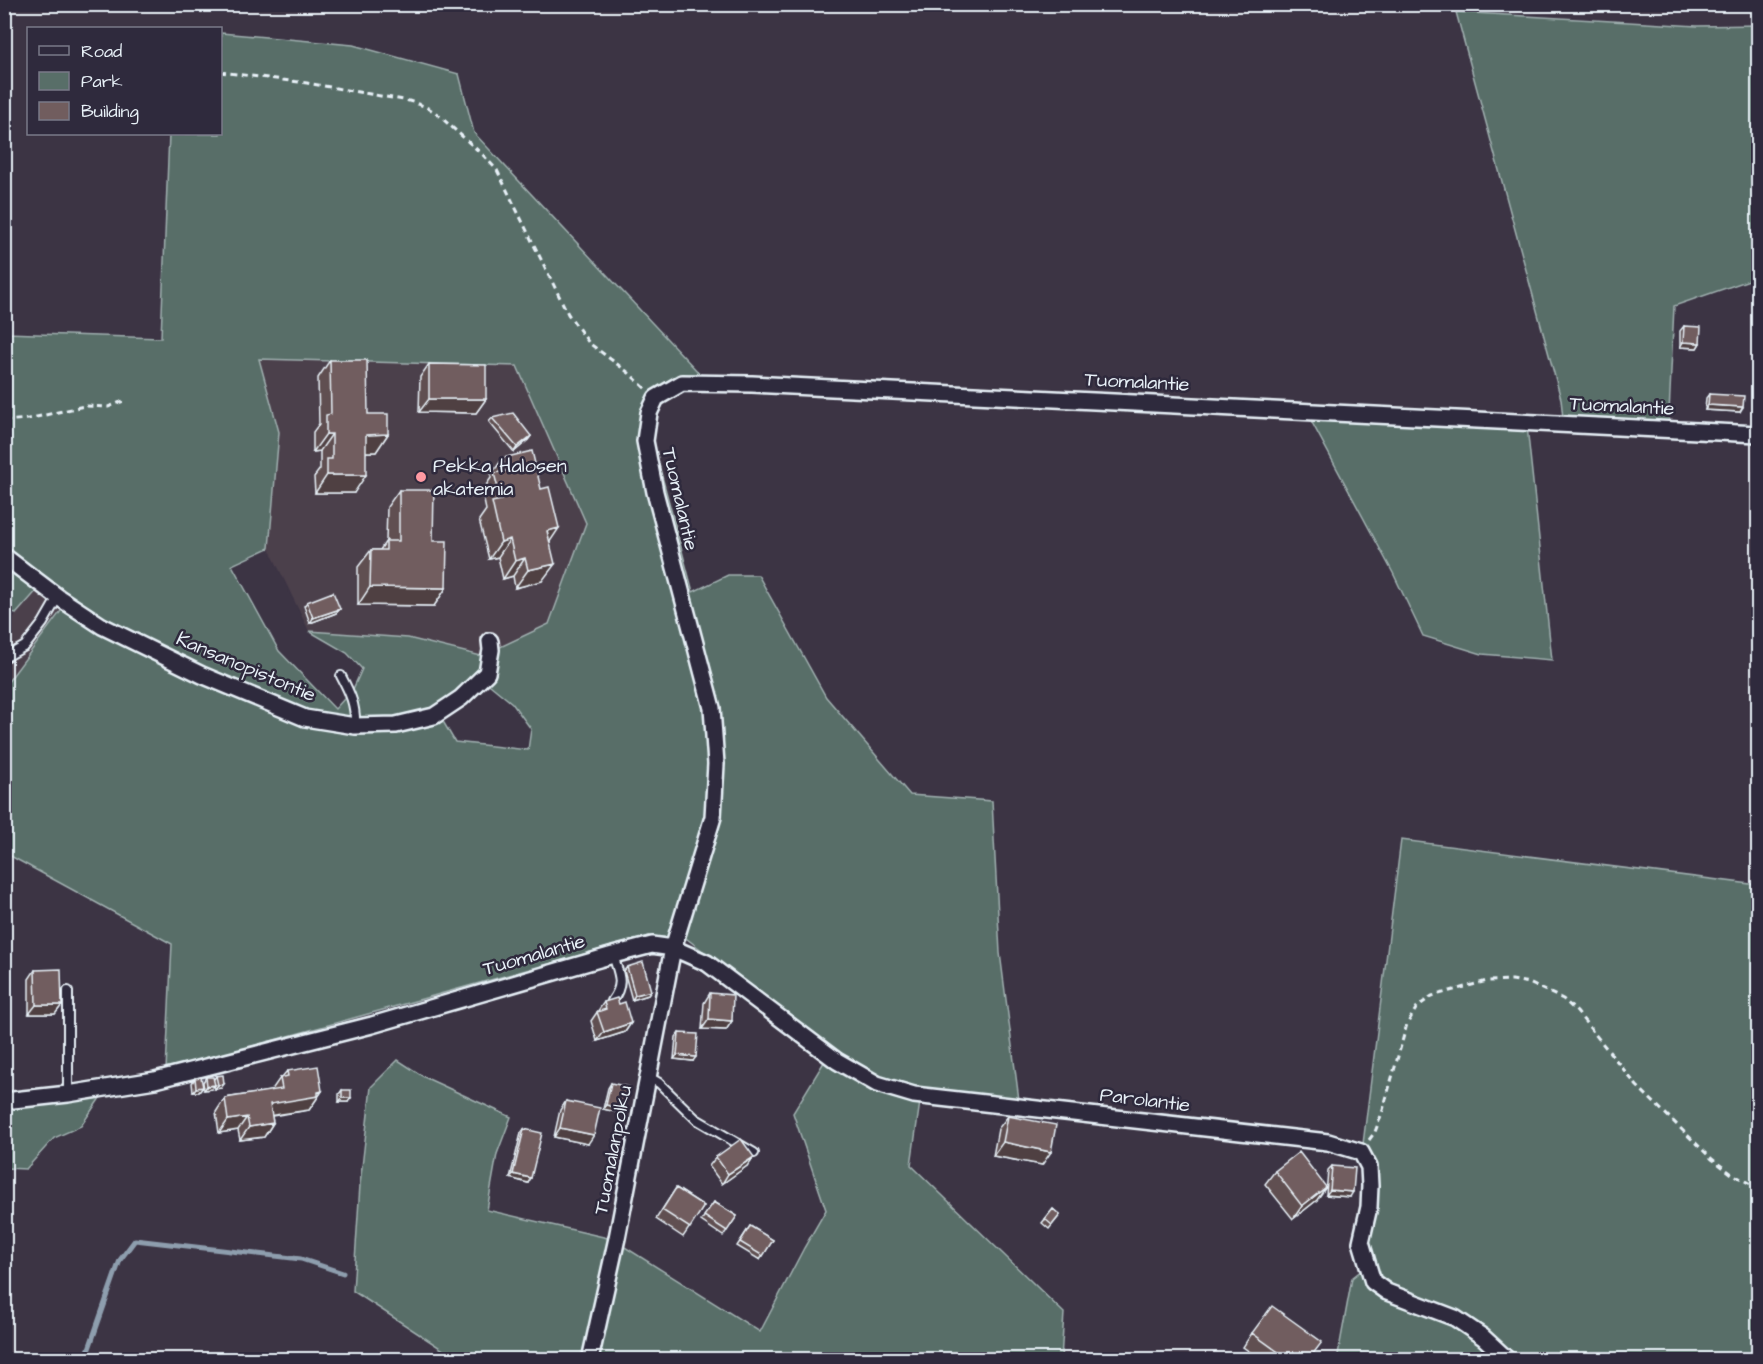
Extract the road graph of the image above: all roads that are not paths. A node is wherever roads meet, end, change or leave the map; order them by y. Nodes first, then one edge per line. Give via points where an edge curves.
1 (1758, 434) edge
2 (4, 555) edge
3 (58, 597) junction
4 (490, 641) dead end
5 (4, 658) edge
6 (341, 676) dead end
7 (355, 726) junction
8 (674, 948) junction
9 (613, 955) junction
10 (68, 991) dead end
11 (612, 1007) edge
12 (649, 1077) junction
13 (68, 1094) junction
14 (4, 1101) edge
15 (754, 1153) edge
16 (590, 1359) edge
17 (1508, 1359) edge

1 - 8 street, Tuomalantie via 682,383 656,398 649,413 645,441 712,708 716,764 713,817
2 - 3 street, Kansanopistontie
3 - 5 lane via 25,646
3 - 7 street, Kansanopistontie via 102,626 202,675 305,718
4 - 7 street, Kansanopistontie via 488,673 434,716 396,725
6 - 7 lane via 353,698
8 - 9 street, Tuomalantie via 652,945
8 - 12 street, Tuomalanpolku
8 - 17 street, Parolantie via 708,963 837,1061 878,1084 914,1095 1328,1142 1362,1152 1369,1167 1370,1186 1361,1242 1372,1282 1387,1292 1455,1318
9 - 11 lane via 621,980
9 - 13 street, Tuomalantie via 235,1060 155,1080
10 - 13 lane
12 - 15 lane via 696,1119
12 - 16 street, Tuomalanpolku
13 - 14 street, Tuomalantie

